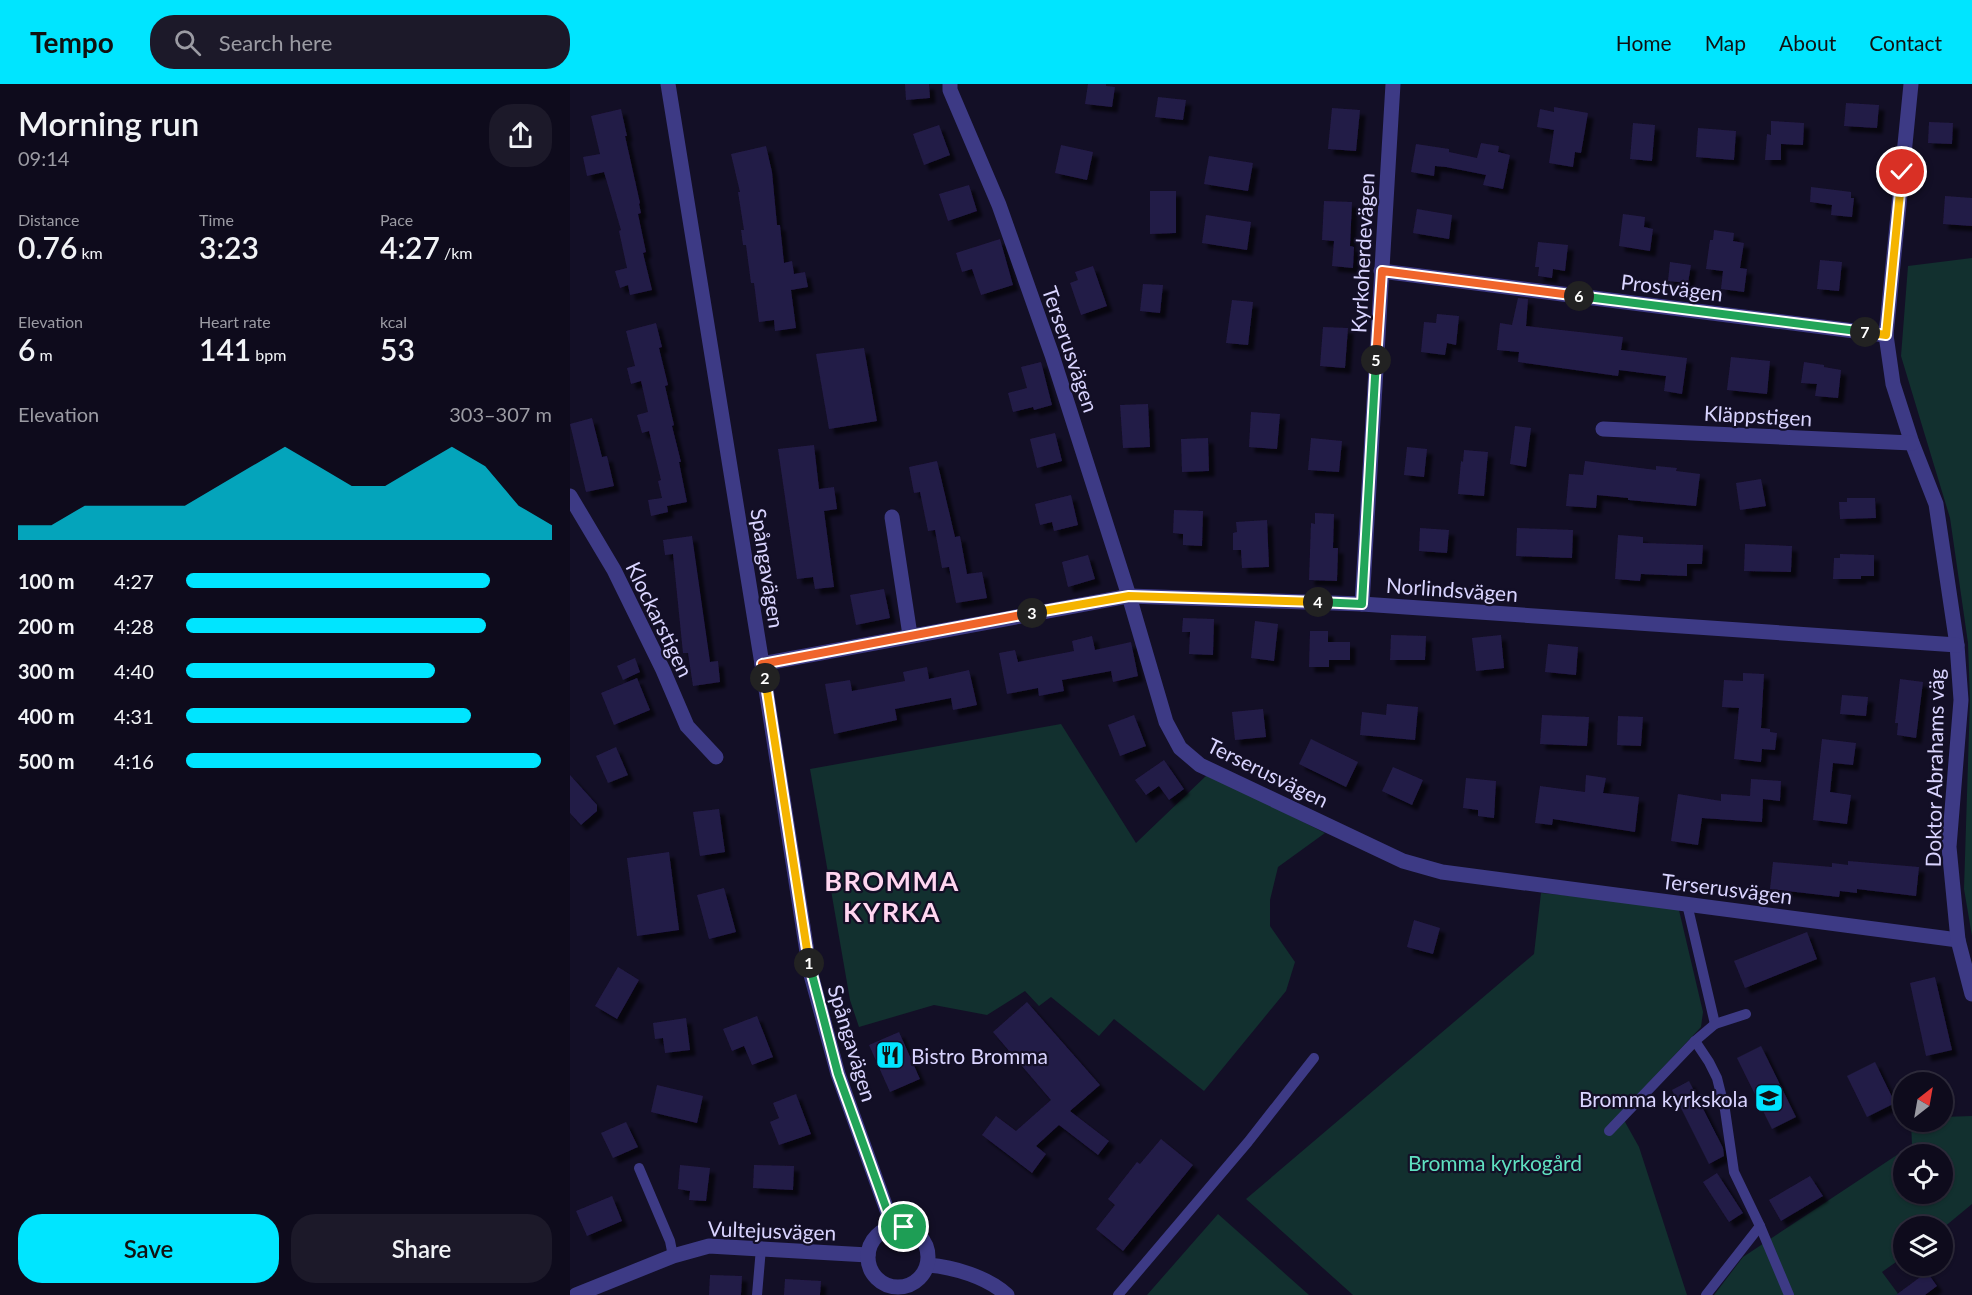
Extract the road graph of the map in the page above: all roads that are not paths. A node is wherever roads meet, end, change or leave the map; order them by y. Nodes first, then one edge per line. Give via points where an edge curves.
1 (668, 84) edge
2 (950, 84) edge
3 (1393, 84) edge
4 (1911, 84) edge
5 (1382, 271) junction
6 (1886, 335) junction
7 (1603, 429) dead end
8 (1912, 443) junction
9 (570, 496) edge
10 (892, 517) dead end
11 (1129, 596) junction
12 (1362, 604) junction
13 (910, 635) junction
14 (1957, 645) junction
15 (762, 664) junction
16 (716, 757) dead end
17 (1687, 904) junction
18 (1958, 940) junction
19 (1972, 994) edge
20 (1746, 1014) dead end
21 (1715, 1024) junction
22 (1695, 1041) junction
23 (1314, 1058) dead end
24 (1610, 1131) dead end
25 (639, 1168) dead end
26 (1760, 1226) junction
27 (893, 1227) junction
28 (761, 1248) junction
29 (868, 1255) junction
30 (674, 1256) junction
31 (928, 1265) junction
32 (907, 1291) edge
33 (576, 1295) edge
34 (757, 1295) edge
35 (1007, 1295) edge
36 (1118, 1295) edge
37 (1706, 1295) edge
38 (1789, 1295) edge

1 - 15 street, Spångavägen
2 - 11 street, Terserusvägen via 999,205 1048,344
3 - 5 street, Kyrkoherdevägen
4 - 6 street, Doktor Abrahams väg
5 - 6 street, Prostvägen
5 - 12 street, Kyrkoherdevägen
6 - 8 street, Doktor Abrahams väg via 1893,384
7 - 8 street, Kläppstigen
8 - 14 street, Doktor Abrahams väg via 1936,504
9 - 16 street, Klockarstigen via 614,570 687,726
10 - 13 street
11 - 12 street, Norlindsvägen
11 - 13 street, Norlindsvägen
11 - 17 street, Terserusvägen via 1166,722 1180,748 1200,765 1403,861 1442,872
12 - 14 street, Norlindsvägen
13 - 15 street, Norlindsvägen
14 - 18 street, Doktor Abrahams väg via 1961,700 1949,847
15 - 27 street, Spångavägen via 810,971 838,1074
17 - 18 street, Terserusvägen
17 - 21 lane
18 - 19 street, Doktor Abrahams väg
20 - 21 lane
21 - 22 lane
22 - 24 lane
22 - 26 lane via 1717,1078 1734,1172
23 - 36 lane
25 - 30 lane
26 - 37 lane
26 - 38 lane
27 - 29 street via 876,1236
27 - 31 street via 904,1227 924,1241
28 - 29 street, Vultejusvägen
28 - 30 street, Vultejusvägen via 709,1246
28 - 34 lane
29 - 32 street via 870,1269 879,1281
30 - 33 street, Vultejusvägen
31 - 32 street
31 - 35 street via 948,1266 998,1287

